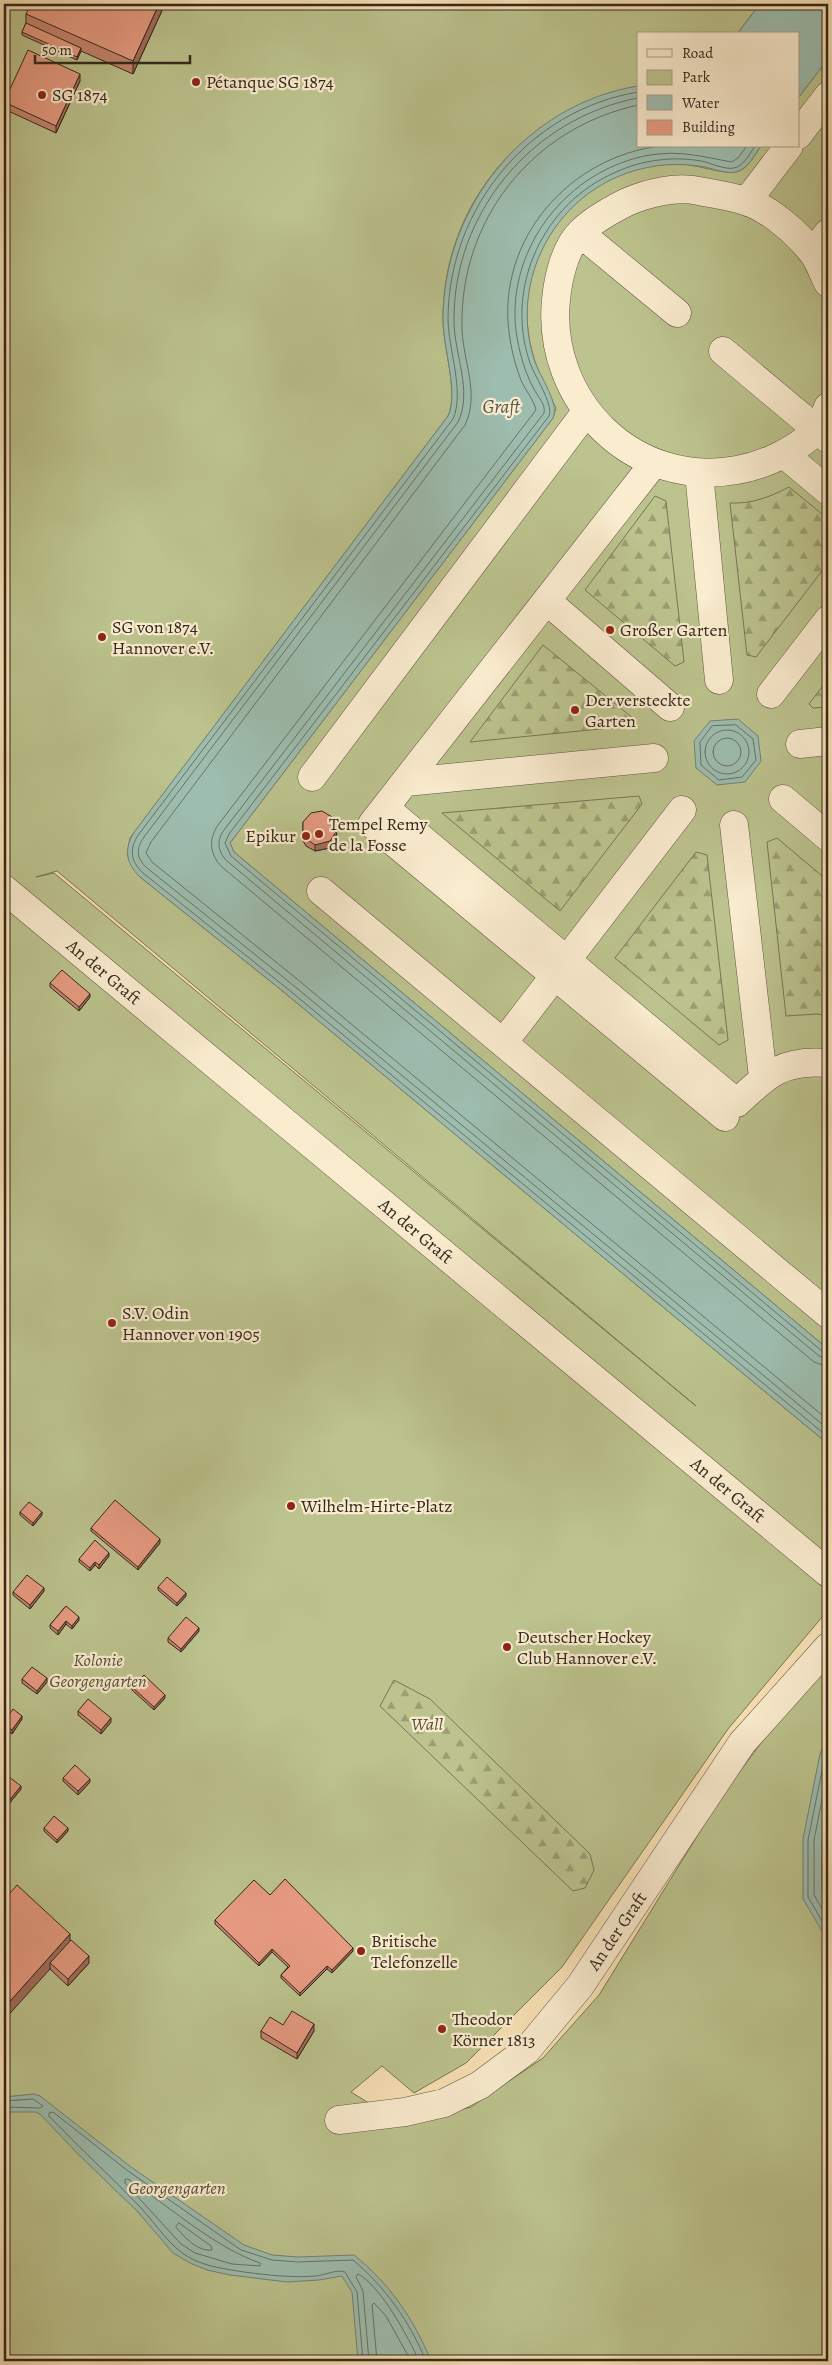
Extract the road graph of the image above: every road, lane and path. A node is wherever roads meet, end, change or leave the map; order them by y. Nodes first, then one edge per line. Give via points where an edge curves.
1 (828, 96) edge
2 (800, 132) edge
3 (787, 148) edge
4 (747, 201) junction
5 (580, 232) junction
6 (821, 243) edge
7 (828, 283) edge
8 (677, 313) dead end
9 (723, 351) dead end
10 (586, 412) junction
11 (825, 425) edge
12 (784, 454) junction
13 (654, 463) junction
14 (699, 472) junction
15 (828, 491) edge
16 (547, 600) junction
17 (828, 620) edge
18 (719, 680) dead end
19 (771, 694) dead end
20 (670, 707) dead end
21 (828, 741) edge
22 (800, 744) dead end
23 (654, 758) dead end
24 (312, 777) dead end
25 (406, 782) junction
26 (783, 799) dead end
27 (682, 810) dead end
28 (734, 825) dead end
29 (828, 837) edge
30 (4, 889) edge
31 (321, 891) dead end
32 (560, 968) junction
33 (503, 1043) junction
34 (828, 1063) edge
35 (763, 1077) junction
36 (725, 1117) dead end
37 (828, 1314) edge
38 (828, 1573) edge
39 (828, 1647) edge
40 (339, 2120) dead end

1 - 2 street
3 - 4 street
4 - 5 street via 692,189 667,191 639,197 610,210
4 - 6 street
5 - 8 street
5 - 10 street via 557,284 554,319 557,349 567,380
6 - 7 street
9 - 11 street
10 - 13 street via 620,445
10 - 24 street
11 - 12 street
12 - 14 street via 753,467
12 - 15 street
13 - 14 street
13 - 16 street
14 - 18 street
16 - 20 street
16 - 25 street
17 - 19 street
21 - 22 street
23 - 25 street
25 - 32 street via 372,824
26 - 29 street
27 - 32 street
28 - 35 street
30 - 38 street, An der Graft
31 - 33 street
32 - 33 street
32 - 35 street via 737,1103
32 - 36 street
33 - 37 street
34 - 35 street via 789,1065
39 - 40 street, An der Graft via 742,1743 580,1986 527,2050 480,2085 444,2103 405,2112

